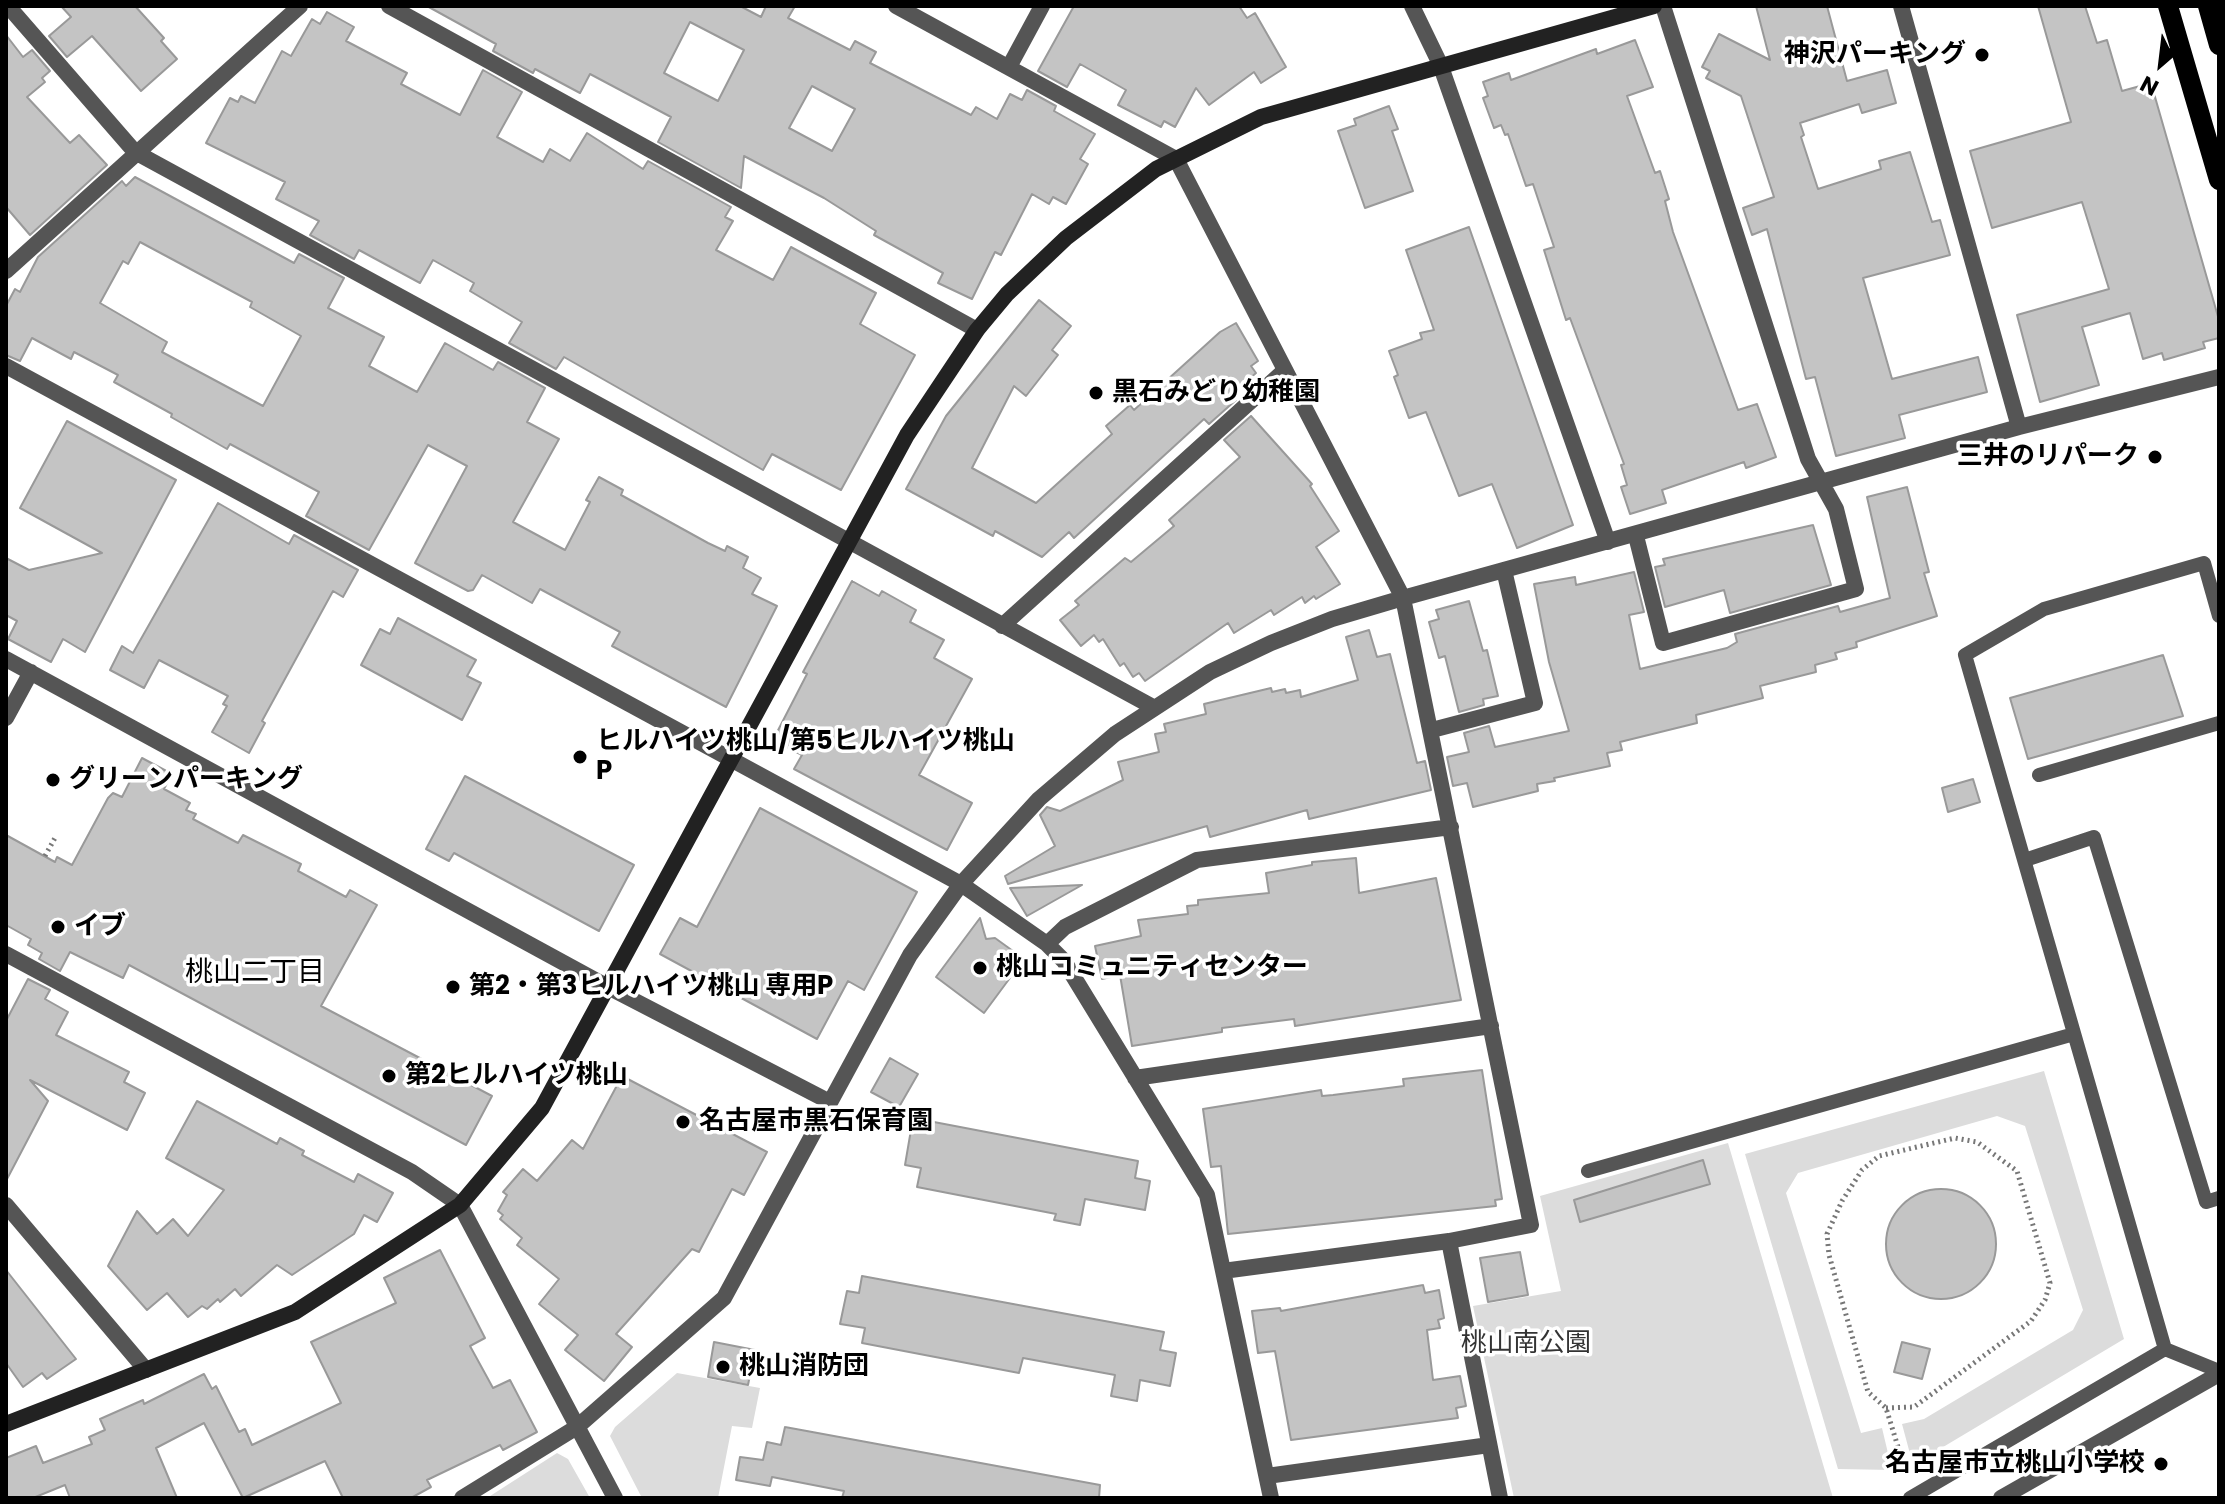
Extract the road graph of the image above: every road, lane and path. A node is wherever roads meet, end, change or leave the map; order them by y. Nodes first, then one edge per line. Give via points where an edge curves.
1 (8, 6) edge
2 (300, 6) edge
3 (389, 6) edge
4 (896, 6) edge
5 (1042, 6) edge
6 (1412, 6) edge
7 (1654, 6) edge
8 (1663, 6) edge
9 (1901, 6) edge
10 (2168, 6) edge
11 (2211, 7) edge
12 (2219, 45) edge
13 (1440, 64) junction
14 (1009, 67) junction
15 (135, 152) junction
16 (1176, 159) junction
17 (2219, 180) edge
18 (6, 271) edge
19 (977, 330) junction
20 (6, 366) edge
21 (1283, 372) junction
22 (2219, 377) edge
23 (2019, 427) junction
24 (1821, 482) junction
25 (1636, 536) junction
26 (1608, 542) junction
27 (850, 544) junction
28 (1504, 570) junction
29 (1403, 598) junction
30 (2219, 616) edge
31 (1002, 626) junction
32 (6, 659) edge
33 (31, 672) junction
34 (1153, 707) junction
35 (6, 718) edge
36 (2219, 723) edge
37 (1432, 730) junction
38 (733, 760) junction
39 (2039, 775) dead end
40 (1451, 827) junction
41 (56, 836) dead end
42 (45, 856) dead end
43 (2025, 860) junction
44 (961, 884) junction
45 (1047, 944) junction
46 (6, 954) edge
47 (608, 987) junction
48 (1491, 1026) junction
49 (2074, 1034) junction
50 (1135, 1078) junction
51 (830, 1102) junction
52 (1588, 1171) dead end
53 (2219, 1198) edge
54 (6, 1205) edge
55 (460, 1205) junction
56 (1449, 1241) junction
57 (1223, 1271) junction
58 (2165, 1349) junction
59 (146, 1370) junction
60 (2219, 1373) edge
61 (1886, 1408) junction
62 (6, 1424) edge
63 (577, 1427) junction
64 (1489, 1445) junction
65 (1267, 1476) junction
66 (1911, 1497) edge
67 (462, 1498) edge
68 (615, 1498) edge
69 (1271, 1498) edge
70 (1500, 1498) edge
71 (2001, 1498) edge

1 - 15 street
2 - 15 street
3 - 19 street
4 - 14 street
5 - 14 street
6 - 13 street
7 - 13 street
8 - 24 street via 1808,459
9 - 23 street
10 - 17 main road
11 - 12 main road
13 - 16 street via 1261,117
13 - 26 street
14 - 16 street
15 - 18 street
15 - 27 street
16 - 19 street via 1066,238
16 - 21 street
19 - 27 street via 907,435
20 - 38 street
21 - 29 street
21 - 31 street
22 - 23 street
23 - 24 street
24 - 25 street
24 - 25 street via 1836,509 1856,589 1663,643
25 - 26 street
26 - 28 street
27 - 31 street
27 - 38 street
28 - 29 street
28 - 37 street via 1535,703
29 - 34 street via 1271,643
29 - 37 street
30 - 43 lane via 2204,563 2044,609 1965,655
31 - 34 street
32 - 33 street
33 - 35 street
33 - 47 street
34 - 44 street via 1039,799
36 - 39 lane
37 - 40 street
38 - 44 street
38 - 47 street
40 - 45 street via 1197,860 1065,927
40 - 48 street
41 - 42 path
43 - 49 lane
43 - 53 lane via 2094,837 2206,1202
44 - 45 street
44 - 51 street via 910,955
45 - 50 street via 1064,961
46 - 55 street via 412,1172
47 - 51 street
47 - 55 street via 542,1108
48 - 50 street
48 - 56 street via 1531,1225
49 - 52 lane
49 - 58 lane
50 - 57 street via 1207,1195
51 - 63 street via 724,1298
54 - 59 street
55 - 59 street via 295,1312
55 - 63 street
56 - 57 street
56 - 64 street
57 - 65 street
58 - 60 lane
58 - 66 lane
59 - 62 street
60 - 71 street
61 - 61 path via 1914,1407 2031,1321 2045,1300 2050,1283 2017,1171 1977,1142 1955,1138 1879,1156 1862,1170 1833,1216 1827,1234 1829,1255 1868,1392
61 - 66 path
63 - 67 street
63 - 68 street
64 - 65 street
64 - 70 street
65 - 69 street

